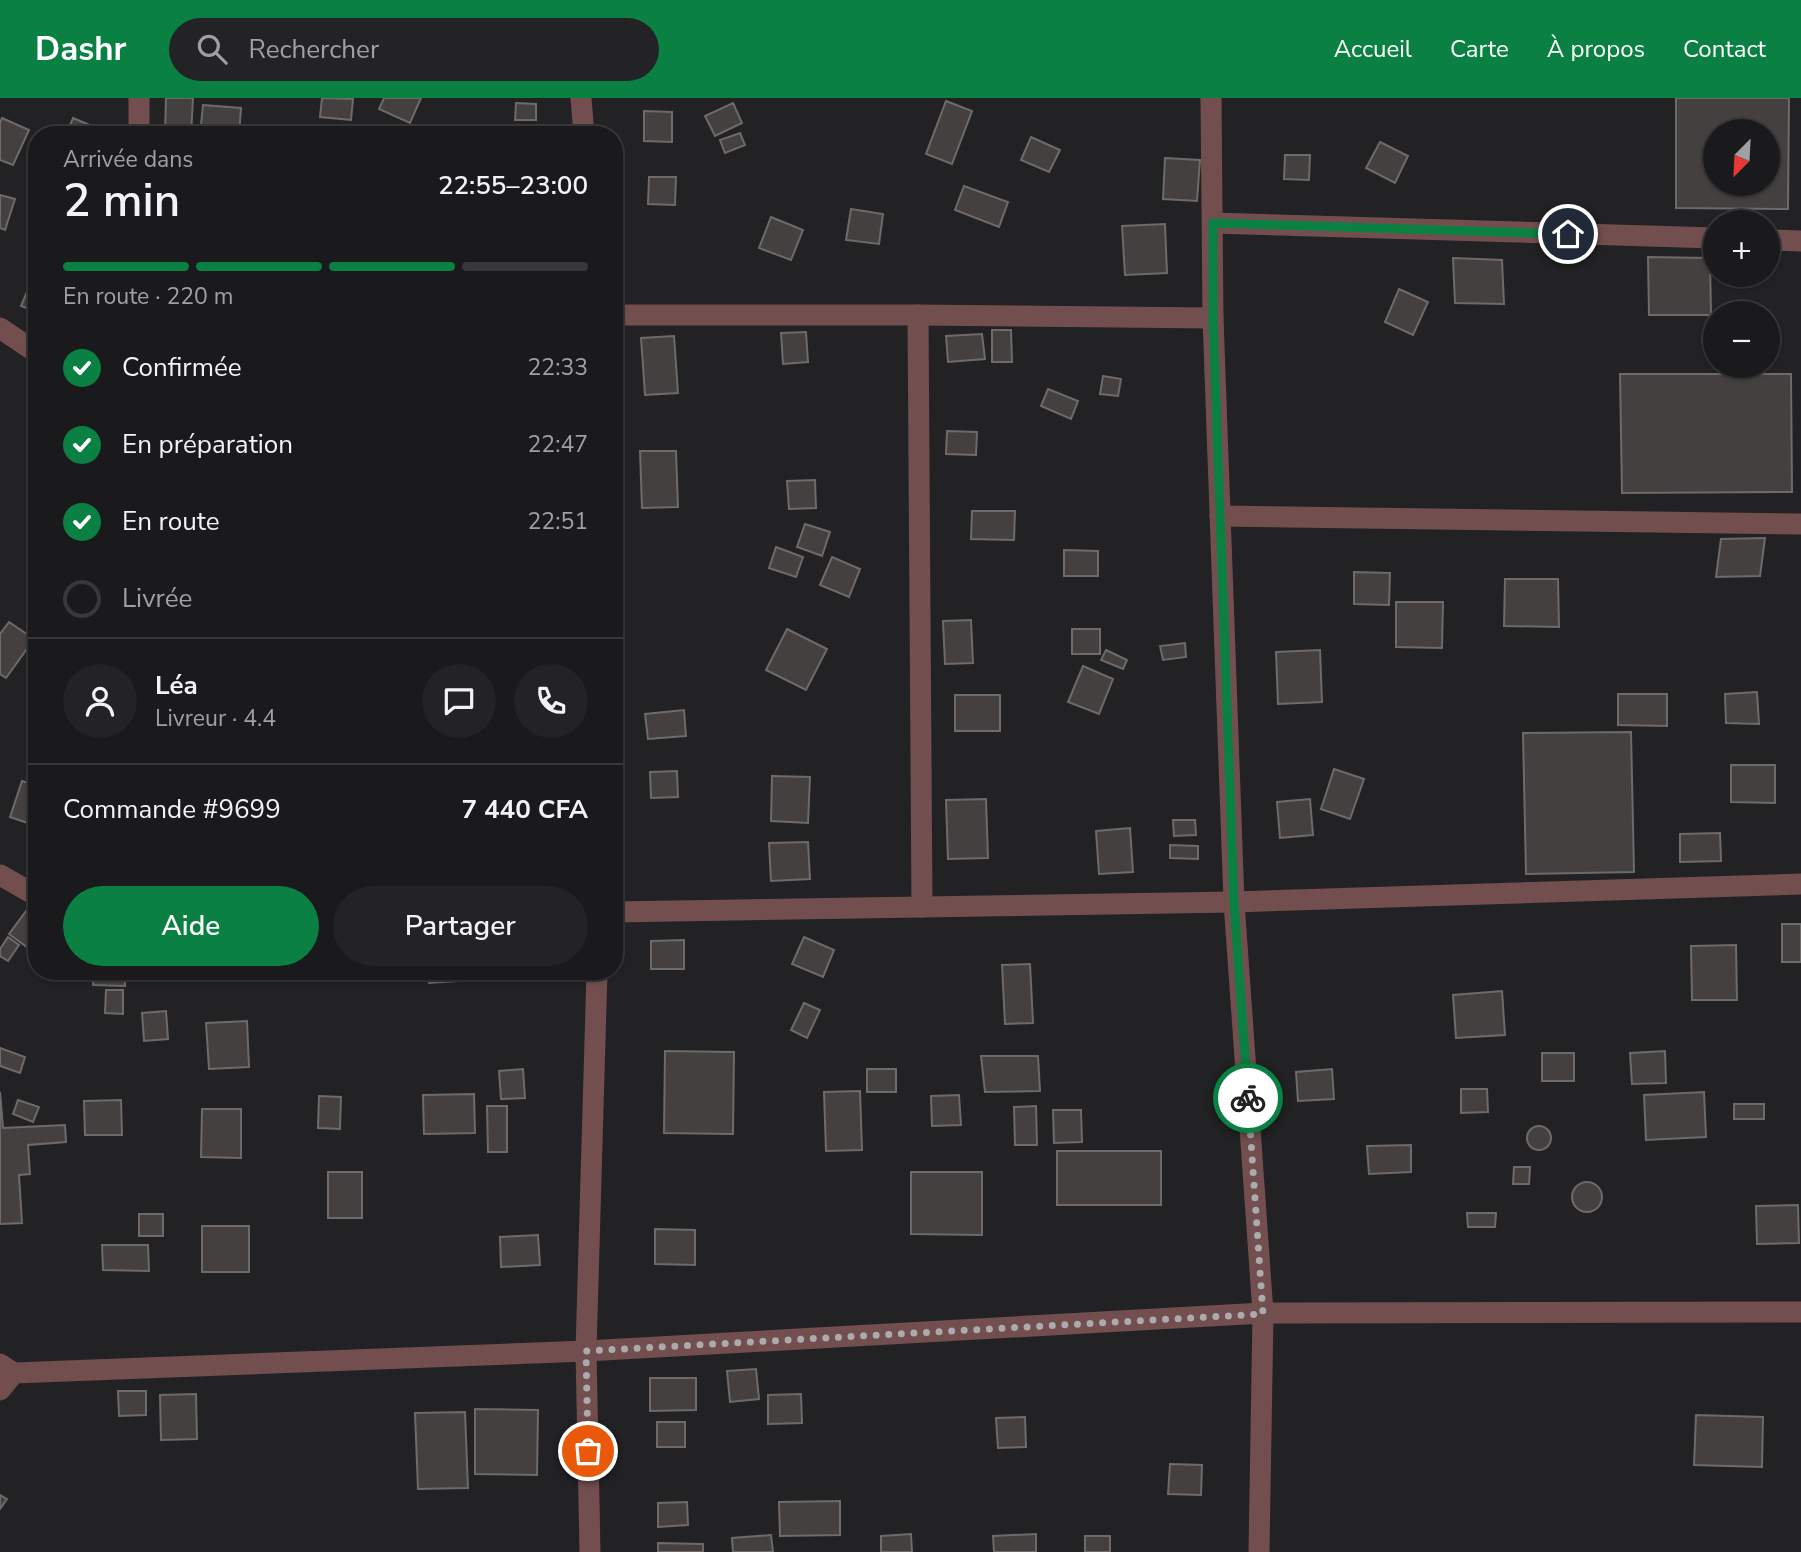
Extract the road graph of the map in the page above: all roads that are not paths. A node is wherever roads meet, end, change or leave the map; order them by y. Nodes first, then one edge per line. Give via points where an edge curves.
1 (139, 98) edge
2 (582, 98) edge
3 (1211, 98) edge
4 (139, 126) edge
5 (584, 126) edge
6 (1213, 223) junction
7 (1703, 238) edge
8 (1780, 240) edge
9 (1801, 241) edge
10 (623, 315) edge
11 (918, 315) junction
12 (1213, 318) junction
13 (0, 328) edge
14 (28, 347) edge
15 (1220, 516) junction
16 (1801, 524) edge
17 (0, 875) edge
18 (1801, 884) edge
19 (28, 891) edge
20 (1234, 902) junction
21 (922, 907) junction
22 (623, 912) edge
23 (597, 980) edge
24 (1801, 1312) edge
25 (1263, 1314) junction
26 (586, 1351) junction
27 (7, 1368) edge
28 (0, 1390) edge
29 (590, 1552) edge
30 (1259, 1552) edge

1 - 4 street
2 - 5 street
3 - 6 street
6 - 7 street
6 - 12 street
8 - 9 street
10 - 11 street
11 - 12 street
11 - 21 street
12 - 15 street
13 - 14 street
15 - 16 street
15 - 20 street
17 - 19 street
18 - 20 street
20 - 21 street
20 - 25 street
21 - 22 street
23 - 26 street
24 - 25 street
25 - 26 street
25 - 30 street
26 - 27 street
26 - 29 street
27 - 28 street

